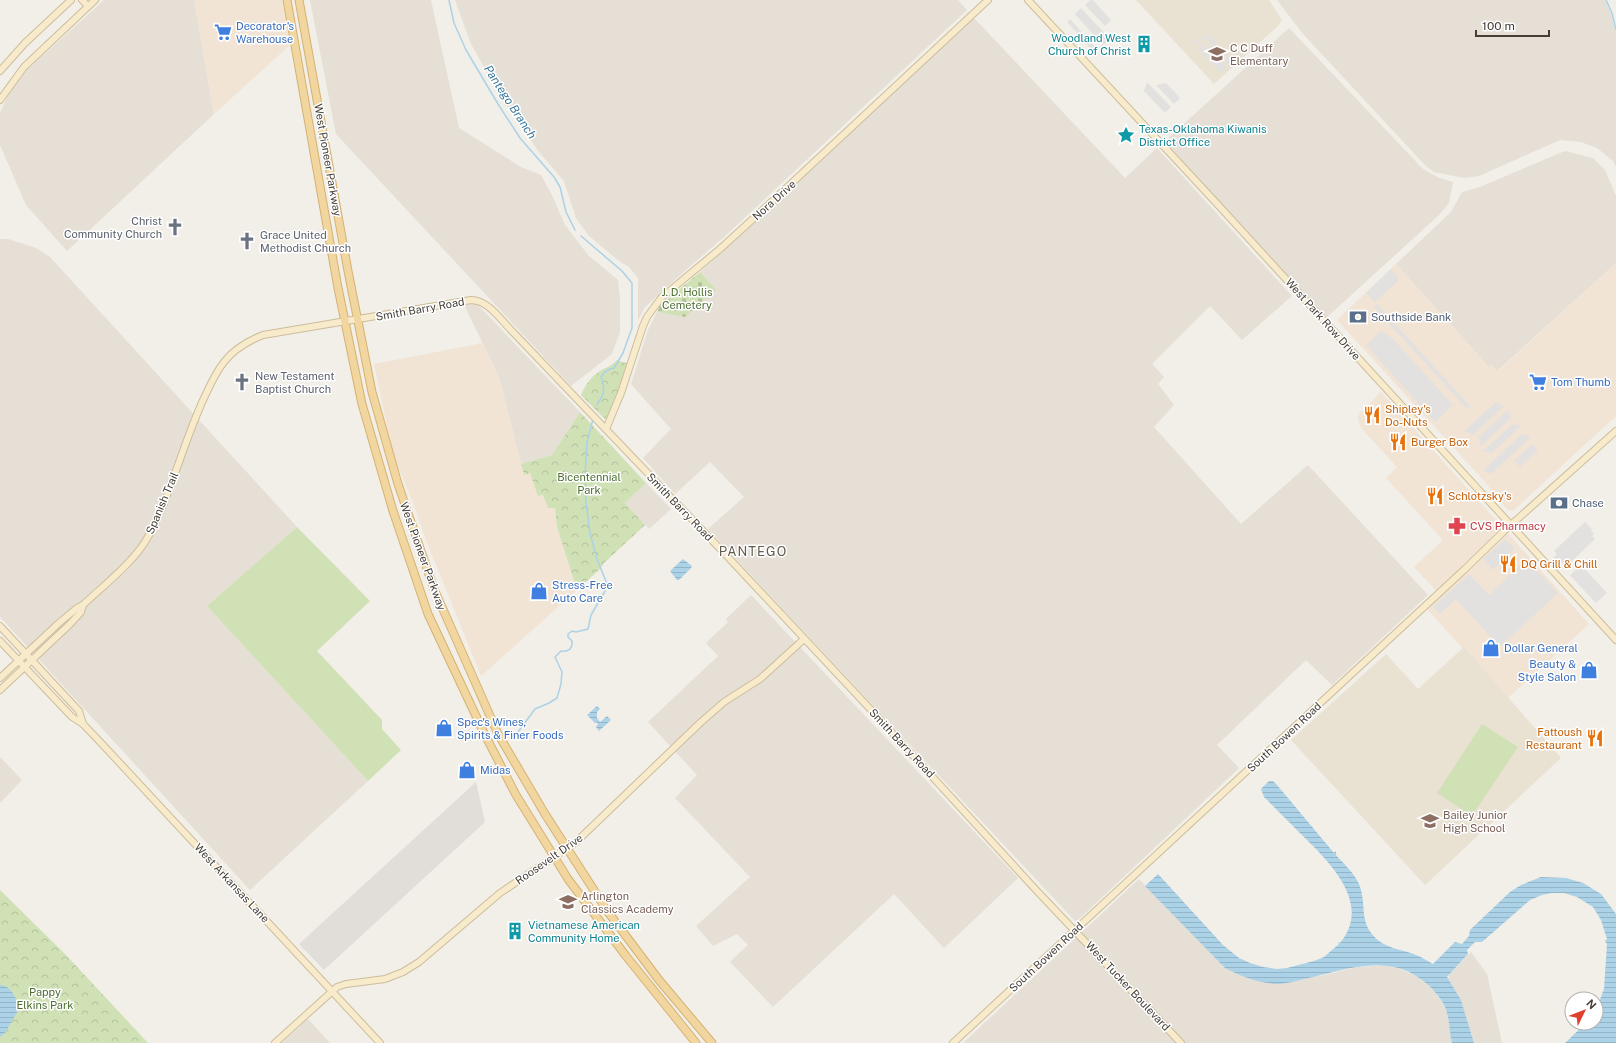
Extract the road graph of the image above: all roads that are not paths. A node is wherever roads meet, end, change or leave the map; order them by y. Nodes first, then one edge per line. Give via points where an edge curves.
1 (71, 0) edge
2 (82, 0) edge
3 (95, 0) edge
4 (287, 0) edge
5 (299, 0) edge
6 (988, 0) edge
7 (1028, 0) edge
8 (88, 6) junction
9 (0, 71) edge
10 (0, 100) edge
11 (357, 320) junction
12 (345, 322) junction
13 (212, 382) joint
14 (606, 429) junction
15 (1616, 431) edge
16 (1511, 526) junction
17 (83, 605) junction
18 (0, 626) edge
19 (804, 639) junction
20 (1616, 640) edge
21 (0, 641) edge
22 (26, 654) junction
23 (18, 660) junction
24 (32, 660) junction
25 (24, 667) junction
26 (0, 678) edge
27 (0, 690) edge
28 (83, 724) junction
29 (566, 849) junction
30 (554, 857) junction
31 (1076, 930) junction
32 (331, 991) junction
33 (275, 1043) edge
34 (380, 1043) edge
35 (696, 1043) edge
36 (712, 1043) edge
37 (953, 1043) edge
38 (1182, 1043) edge

1 - 9 street via 25,43
2 - 8 street
3 - 8 street
4 - 12 main road, West Pioneer Parkway
5 - 11 main road, West Pioneer Parkway
6 - 14 street, Nora Drive via 720,249 662,298 643,326
7 - 16 street, West Park Row Drive
8 - 10 street via 24,67
11 - 12 street, Smith Barry Road
11 - 14 street, Smith Barry Road via 471,300 480,301
11 - 29 main road, West Pioneer Parkway via 377,412 432,584 498,734
12 - 13 street, Smith Barry Road via 264,335 251,340 223,363
12 - 30 main road, West Pioneer Parkway via 362,404 384,482 428,614 516,795
13 - 17 street, Spanish Trail via 148,537 138,552
14 - 19 street, Smith Barry Road
15 - 16 street, South Bowen Road
16 - 20 street, West Park Row Drive
16 - 31 street, South Bowen Road
17 - 22 street, Spanish Trail
17 - 24 street, Spanish Trail via 81,612
18 - 22 street, West Arkansas Lane
19 - 29 street, Roosevelt Drive via 760,679 724,702 700,723 592,828
19 - 31 street, Smith Barry Road
21 - 23 street, West Arkansas Lane
22 - 23 street, Spanish Trail
22 - 24 street, West Arkansas Lane
23 - 25 street, West Arkansas Lane
23 - 26 street, Spanish Trail
24 - 25 street, Spanish Trail
24 - 28 street, West Arkansas Lane via 79,711
25 - 27 street, Spanish Trail
25 - 28 street, West Arkansas Lane via 72,717
28 - 32 street, West Arkansas Lane
29 - 30 street, Roosevelt Drive
29 - 36 main road, West Pioneer Parkway via 645,963
30 - 32 street, Roosevelt Drive via 500,892 419,962 403,972 385,980 342,985
30 - 35 main road, West Pioneer Parkway via 626,956
31 - 37 street, South Bowen Road
31 - 38 street, West Tucker Boulevard
32 - 33 street, Roosevelt Drive
32 - 34 street, West Arkansas Lane

